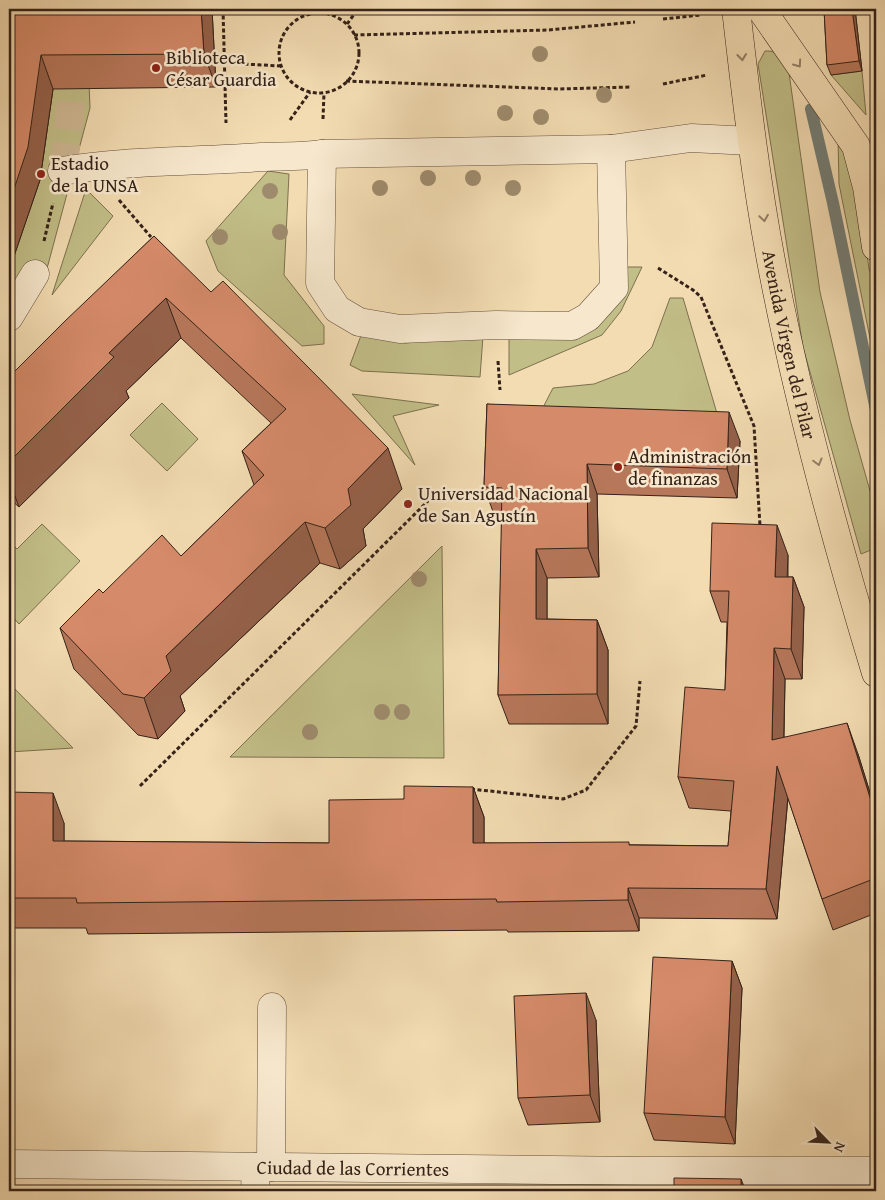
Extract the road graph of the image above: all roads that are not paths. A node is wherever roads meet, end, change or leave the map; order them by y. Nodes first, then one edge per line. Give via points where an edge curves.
1 (736, 9) edge
2 (761, 9) edge
3 (751, 142) junction
4 (611, 149) junction
5 (322, 154) junction
6 (62, 171) dead end
7 (876, 247) edge
8 (35, 274) dead end
9 (9, 317) edge
10 (876, 673) edge
11 (272, 1006) dead end
12 (9, 1164) edge
13 (876, 1171) edge
14 (261, 1175) edge
15 (641, 1181) edge

1 -> 3 main road, Avenida Vírgen del Pilar
2 -> 7 main road via 856,146 867,187
3 - 4 street via 691,138
3 -> 10 main road, Avenida Vírgen del Pilar via 772,270 793,370
4 - 5 street
4 - 5 street via 614,288 588,316 572,326 400,329 348,317 337,310 320,283
5 - 6 street via 298,158 91,166
8 - 9 street
11 - 14 street
12 - 14 street, Ciudad de las Corrientes
13 - 15 street, Ciudad de las Corrientes
14 - 15 street, Ciudad de las Corrientes

